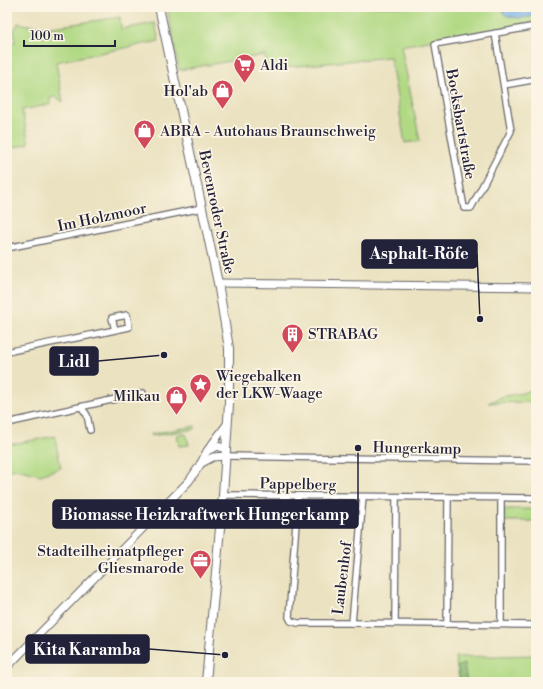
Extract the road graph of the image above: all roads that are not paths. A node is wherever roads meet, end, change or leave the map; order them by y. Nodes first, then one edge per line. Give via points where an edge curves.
1 (159, 7) edge
2 (536, 26) edge
3 (495, 33) junction
4 (532, 80) dead end
5 (504, 85) junction
6 (202, 208) junction
7 (7, 248) edge
8 (218, 283) junction
9 (536, 287) edge
10 (115, 330) dead end
11 (7, 352) edge
12 (143, 394) dead end
13 (82, 408) junction
14 (7, 420) edge
15 (227, 424) junction
16 (90, 430) dead end
17 (207, 451) junction
18 (225, 453) junction
19 (536, 461) edge
20 (200, 464) junction
21 (223, 495) junction
22 (298, 496) junction
23 (363, 497) junction
24 (396, 497) junction
25 (448, 497) junction
26 (501, 498) junction
27 (536, 498) edge
28 (352, 623) junction
29 (395, 623) junction
30 (447, 624) junction
31 (501, 624) junction
32 (536, 625) edge
33 (7, 667) edge
34 (206, 682) edge

1 - 6 main road, Bevenroder Straße
2 - 3 street
3 - 5 street
3 - 5 street, Bocksbartstraße via 435,44 464,208 471,208 511,131
4 - 5 street
6 - 7 street, Im Holzmoor
6 - 8 main road, Bevenroder Straße
8 - 9 street
8 - 15 main road, Bevenroder Straße via 229,348
10 - 11 street
12 - 13 street
13 - 14 street via 12,422
13 - 16 street via 87,415
15 - 17 street
15 - 18 main road, Bevenroder Straße
17 - 18 street via 218,446
17 - 20 street
18 - 19 street, Hungerkamp
18 - 20 street
18 - 21 main road, Bevenroder Straße
20 - 33 street via 189,481
21 - 22 street, Pappelberg
21 - 34 main road, Bevenroder Straße
22 - 23 street, Pappelberg
22 - 28 street, Laubenhof via 289,617 294,623
23 - 24 street, Pappelberg
23 - 28 street, Laubenhof
24 - 25 street, Pappelberg
24 - 29 street
25 - 26 street, Pappelberg
25 - 30 street
26 - 27 street, Pappelberg
26 - 31 street
28 - 29 street
29 - 30 street
30 - 31 street
31 - 32 street

